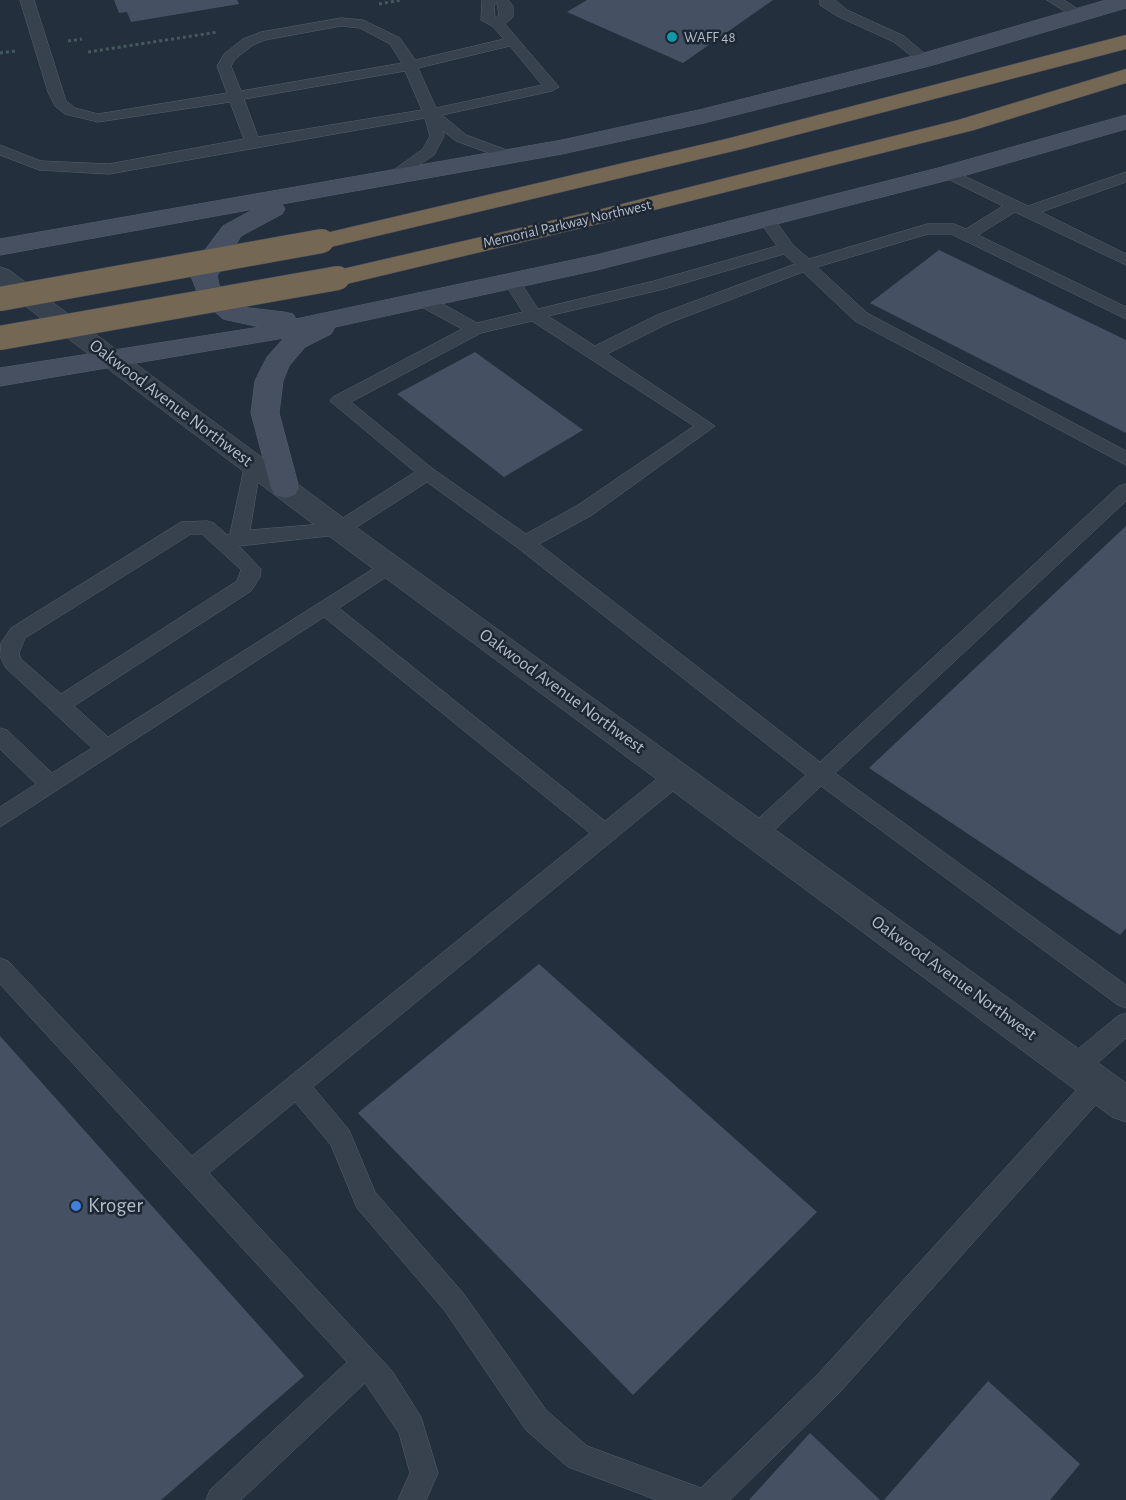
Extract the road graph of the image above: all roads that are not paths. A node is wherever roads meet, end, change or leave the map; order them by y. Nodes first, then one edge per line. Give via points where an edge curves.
1 (27, 0) edge
2 (493, 0) edge
3 (501, 0) edge
4 (828, 0) edge
5 (1054, 0) edge
6 (1126, 1) edge
7 (1080, 15) junction
8 (497, 23) junction
9 (1126, 32) edge
10 (515, 41) junction
11 (1126, 42) edge
12 (925, 60) junction
13 (408, 66) junction
14 (1017, 72) junction
15 (1126, 76) edge
16 (234, 95) junction
17 (431, 113) junction
18 (1126, 122) edge
19 (253, 142) junction
20 (0, 150) edge
21 (510, 156) junction
22 (947, 173) junction
23 (393, 177) junction
24 (1126, 177) edge
25 (300, 195) junction
26 (1013, 207) junction
27 (1030, 211) junction
28 (766, 219) junction
29 (966, 235) junction
30 (0, 247) edge
31 (787, 248) junction
32 (1126, 260) edge
33 (804, 266) junction
34 (0, 275) edge
35 (511, 281) junction
36 (0, 299) edge
37 (424, 301) junction
38 (533, 314) junction
39 (1126, 314) edge
40 (343, 318) junction
41 (474, 329) junction
42 (0, 338) edge
43 (595, 353) junction
44 (112, 360) junction
45 (0, 377) edge
46 (1126, 459) edge
47 (252, 463) junction
48 (428, 473) junction
49 (285, 488) junction
50 (1126, 490) edge
51 (339, 529) junction
52 (232, 541) junction
53 (525, 543) junction
54 (390, 565) junction
55 (325, 607) junction
56 (60, 705) junction
57 (0, 736) edge
58 (107, 749) junction
59 (820, 774) junction
60 (677, 775) junction
61 (51, 785) junction
62 (0, 818) edge
63 (605, 833) junction
64 (757, 833) junction
65 (0, 968) edge
66 (1126, 998) edge
67 (1126, 1023) edge
68 (1087, 1075) junction
69 (296, 1086) junction
70 (1126, 1105) edge
71 (191, 1172) junction
72 (366, 1363) junction
73 (220, 1500) edge
74 (412, 1500) edge
75 (696, 1500) edge
76 (710, 1500) edge

1 - 16 lane via 55,92 70,111 91,117 114,117
2 - 8 lane via 487,3 487,15 488,20
3 - 8 lane via 506,6 506,17
4 - 12 lane via 825,2 842,13 899,39
5 - 7 lane
6 - 7 main road
7 - 12 main road
8 - 10 lane
9 - 14 highway
10 - 13 lane
10 - 17 lane via 552,87
11 - 14 highway
12 - 21 main road via 717,113
13 - 16 lane
13 - 16 lane via 396,41 363,24 342,22 261,36 237,49 224,66
13 - 17 lane
14 - 36 highway, bridge via 466,209 322,241
15 - 42 highway, Memorial Parkway Northwest, bridge via 954,128 338,278
16 - 19 lane
17 - 19 lane
17 - 21 lane via 461,138
17 - 23 lane via 437,136 429,152
18 - 22 main road
19 - 20 lane via 99,170 39,165
21 - 23 main road
22 - 26 lane
22 - 28 main road
23 - 25 main road
24 - 27 lane
25 - 30 main road
25 - 40 main road via 232,231 204,276 208,291 232,313 241,315 267,320
26 - 27 lane
26 - 29 lane
27 - 32 lane
28 - 31 lane
28 - 35 main road
29 - 33 lane via 954,229 927,229
29 - 39 lane
31 - 33 lane
31 - 38 lane via 658,285
33 - 43 lane via 663,319
33 - 46 lane via 861,317
34 - 44 street, Oakwood Avenue Northwest
35 - 37 main road
35 - 38 lane
37 - 40 main road
37 - 41 lane
38 - 41 lane
38 - 43 lane
40 - 44 main road
40 - 49 main road via 296,342 277,363 269,381 265,412
41 - 48 lane via 339,401
43 - 53 lane via 706,426 585,510
44 - 45 main road
44 - 47 street, Oakwood Avenue Northwest
47 - 49 street, Oakwood Avenue Northwest
47 - 52 lane
48 - 51 lane
48 - 53 lane
49 - 51 street, Oakwood Avenue Northwest
50 - 59 lane
51 - 52 lane
51 - 54 street, Oakwood Avenue Northwest
52 - 56 lane via 251,569 244,586
52 - 56 lane via 207,528 188,527 18,633 9,653 13,663
53 - 59 lane
54 - 55 lane
54 - 60 street, Oakwood Avenue Northwest
55 - 58 lane
55 - 63 lane
56 - 58 lane
57 - 61 lane
58 - 61 lane
59 - 64 lane
59 - 66 lane
60 - 63 lane
60 - 64 street, Oakwood Avenue Northwest
61 - 62 lane
63 - 69 lane
64 - 68 street, Oakwood Avenue Northwest
65 - 71 lane
67 - 68 lane
68 - 70 street, Oakwood Avenue Northwest
68 - 76 lane via 830,1382
69 - 71 lane
69 - 75 lane via 340,1138 366,1200 454,1302 536,1420 578,1457
71 - 72 lane
72 - 73 lane
72 - 74 lane via 411,1427 424,1473

